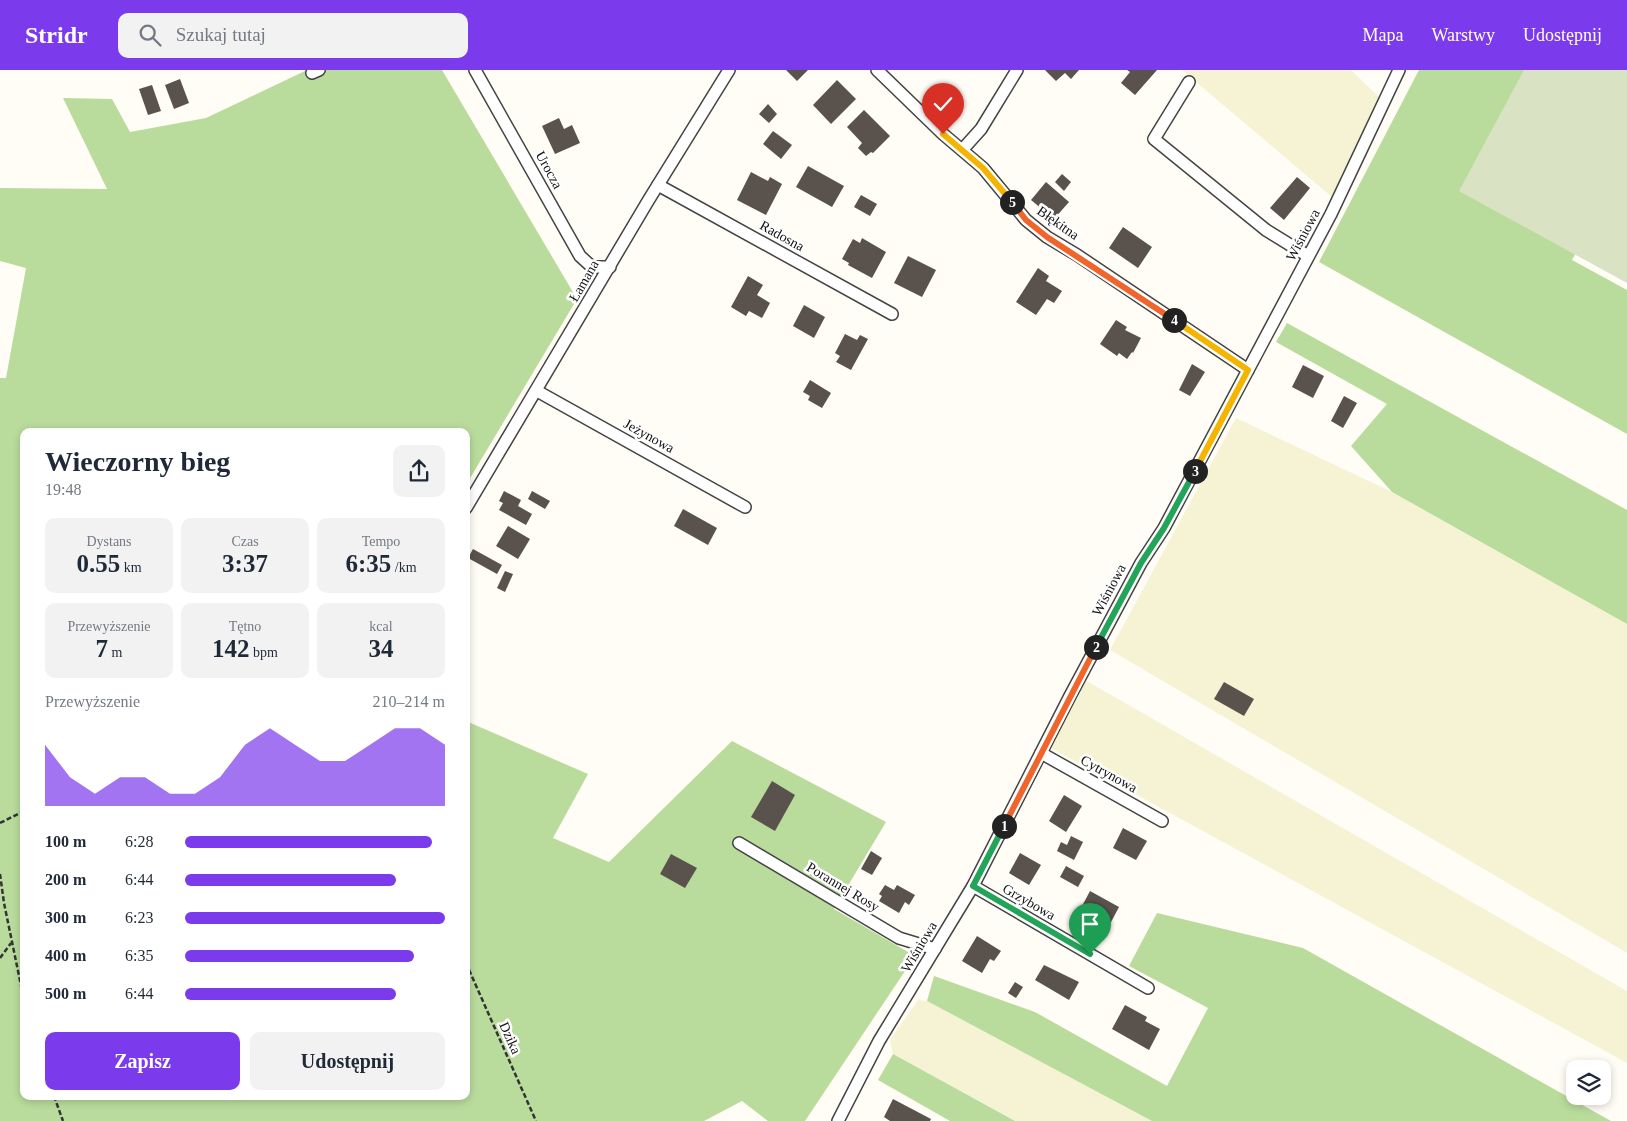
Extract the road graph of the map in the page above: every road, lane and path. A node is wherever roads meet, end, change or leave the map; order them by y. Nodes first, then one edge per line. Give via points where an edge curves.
1 (475, 70) edge
2 (729, 70) edge
3 (877, 70) edge
4 (1017, 70) edge
5 (1399, 70) edge
6 (1189, 82) dead end
7 (963, 149) junction
8 (658, 185) junction
9 (1308, 256) junction
10 (610, 267) junction
11 (892, 314) dead end
12 (1248, 370) junction
13 (537, 391) junction
14 (470, 501) edge
15 (745, 507) dead end
16 (1041, 753) junction
17 (20, 813) edge
18 (1162, 821) dead end
19 (0, 823) edge
20 (739, 843) dead end
21 (0, 874) edge
22 (973, 886) junction
23 (12, 942) junction
24 (935, 949) junction
25 (0, 958) edge
26 (470, 972) edge
27 (20, 981) edge
28 (1148, 988) dead end
29 (55, 1100) edge
30 (63, 1121) edge
31 (536, 1121) edge
32 (838, 1121) edge

1 - 10 street, Urocza via 580,256 592,267
2 - 8 street, Łamana
3 - 7 street, Błękitna
4 - 7 street via 981,129
5 - 9 street, Wiśniowa
6 - 9 street via 1154,140 1266,230
7 - 12 street, Błękitna via 1026,220 1047,237
8 - 10 street, Łamana
8 - 11 street, Radosna
9 - 12 street, Wiśniowa
10 - 13 street, Łamana
12 - 16 street, Wiśniowa
13 - 14 street, Łamana
13 - 15 street, Jeżynowa
16 - 18 street, Cytrynowa
16 - 22 street, Wiśniowa
17 - 19 path
20 - 24 street, Porannej Rosy via 899,938
21 - 23 path
22 - 24 street, Wiśniowa
22 - 28 street, Grzybowa
23 - 25 path
23 - 27 path
24 - 32 street, Wiśniowa via 879,1041
26 - 31 path, Dzika
29 - 30 path

